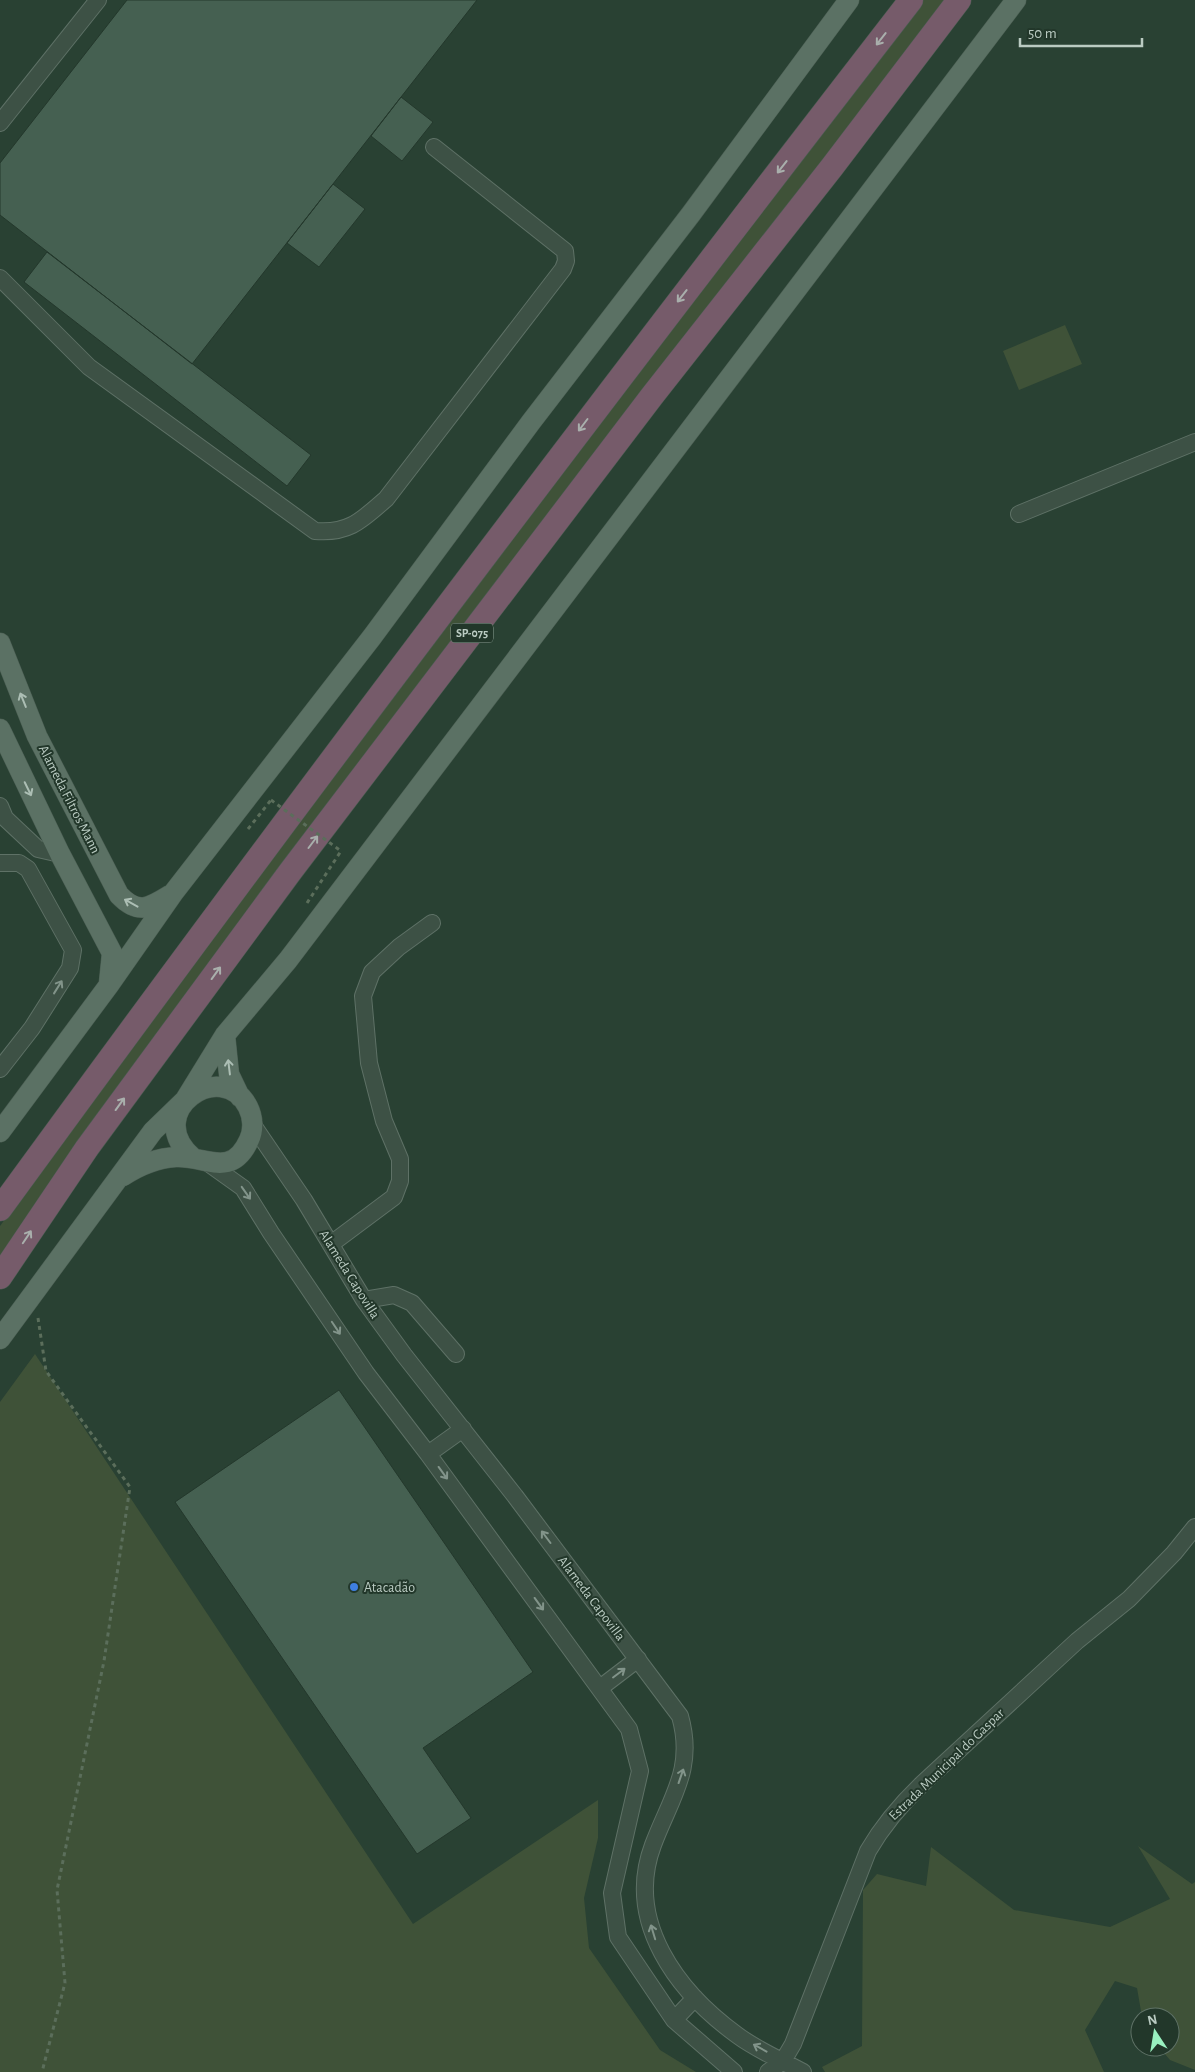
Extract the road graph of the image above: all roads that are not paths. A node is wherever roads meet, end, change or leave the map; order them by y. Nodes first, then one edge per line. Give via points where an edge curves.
1 (98, 0) edge
2 (849, 0) edge
3 (911, 0) edge
4 (960, 0) edge
5 (1016, 0) edge
6 (0, 123) edge
7 (434, 147) dead end
8 (0, 278) edge
9 (1195, 442) edge
10 (1019, 514) dead end
11 (0, 643) edge
12 (0, 729) edge
13 (38, 736) junction
14 (11, 754) junction
15 (0, 806) edge
16 (60, 854) junction
17 (0, 862) edge
18 (174, 892) junction
19 (432, 923) dead end
20 (109, 985) junction
21 (225, 1036) junction
22 (0, 1069) edge
23 (240, 1097) junction
24 (185, 1100) junction
25 (253, 1125) junction
26 (0, 1132) edge
27 (201, 1161) junction
28 (115, 1181) junction
29 (0, 1209) edge
30 (331, 1244) junction
31 (0, 1277) edge
32 (364, 1300) junction
33 (0, 1339) edge
34 (456, 1354) dead end
35 (463, 1429) junction
36 (428, 1454) junction
37 (1195, 1527) edge
38 (638, 1659) junction
39 (600, 1688) junction
40 (695, 1998) junction
41 (674, 2020) junction
42 (783, 2061) junction
43 (734, 2072) edge
44 (768, 2072) edge
45 (803, 2072) edge

1 - 6 street
2 - 18 main road via 372,637
3 -> 29 highway, SP-075 via 391,679
31 -> 4 highway, SP-075 via 88,1148 290,872 652,396
5 - 21 main road via 294,952
7 - 8 street via 565,251 566,261 386,500 355,525 333,532 315,530 89,367
9 - 10 street
13 -> 11 main road, Alameda Filtros Mann
12 - 14 main road
13 - 14 main road
18 -> 13 main road, Alameda Filtros Mann via 152,906 140,908 128,904 119,895
14 -> 16 main road
15 - 16 street via 5,818 38,849
16 - 20 main road via 112,954
22 -> 17 street via 32,1028 70,968 72,950 28,869 19,863
18 - 20 main road
19 - 30 street via 372,972 363,996 369,1063 384,1121 400,1160 400,1181 394,1197
20 - 26 main road
23 -> 21 main road via 229,1074
21 - 24 main road
23 - 24 main road via 230,1090 212,1087 194,1092
23 - 25 main road via 251,1114
24 - 27 main road via 177,1114 178,1142
24 - 28 main road via 153,1131
25 - 27 main road via 251,1136 240,1154 220,1164
25 - 30 street, Alameda Capovilla
27 - 28 main road via 178,1157 148,1162
27 -> 36 street via 244,1188 366,1373
28 - 33 main road
30 - 32 street, Alameda Capovilla
32 - 34 street via 394,1295 412,1303
32 - 35 street, Alameda Capovilla
35 - 36 street
38 -> 35 street, Alameda Capovilla
36 -> 39 street
37 - 42 street, Estrada Municipal do Gaspar via 1129,1599 1077,1641 923,1783 880,1830 868,1851
39 -> 38 street
40 -> 38 street, Alameda Capovilla via 664,1959 649,1920 646,1897 652,1848 684,1768 684,1729 680,1716
39 - 41 street via 629,1729 640,1771 612,1894 618,1937
40 - 41 street
42 -> 40 street, Alameda Capovilla via 738,2036
41 - 43 street
42 - 44 street
42 - 45 street, Alameda Capovilla

